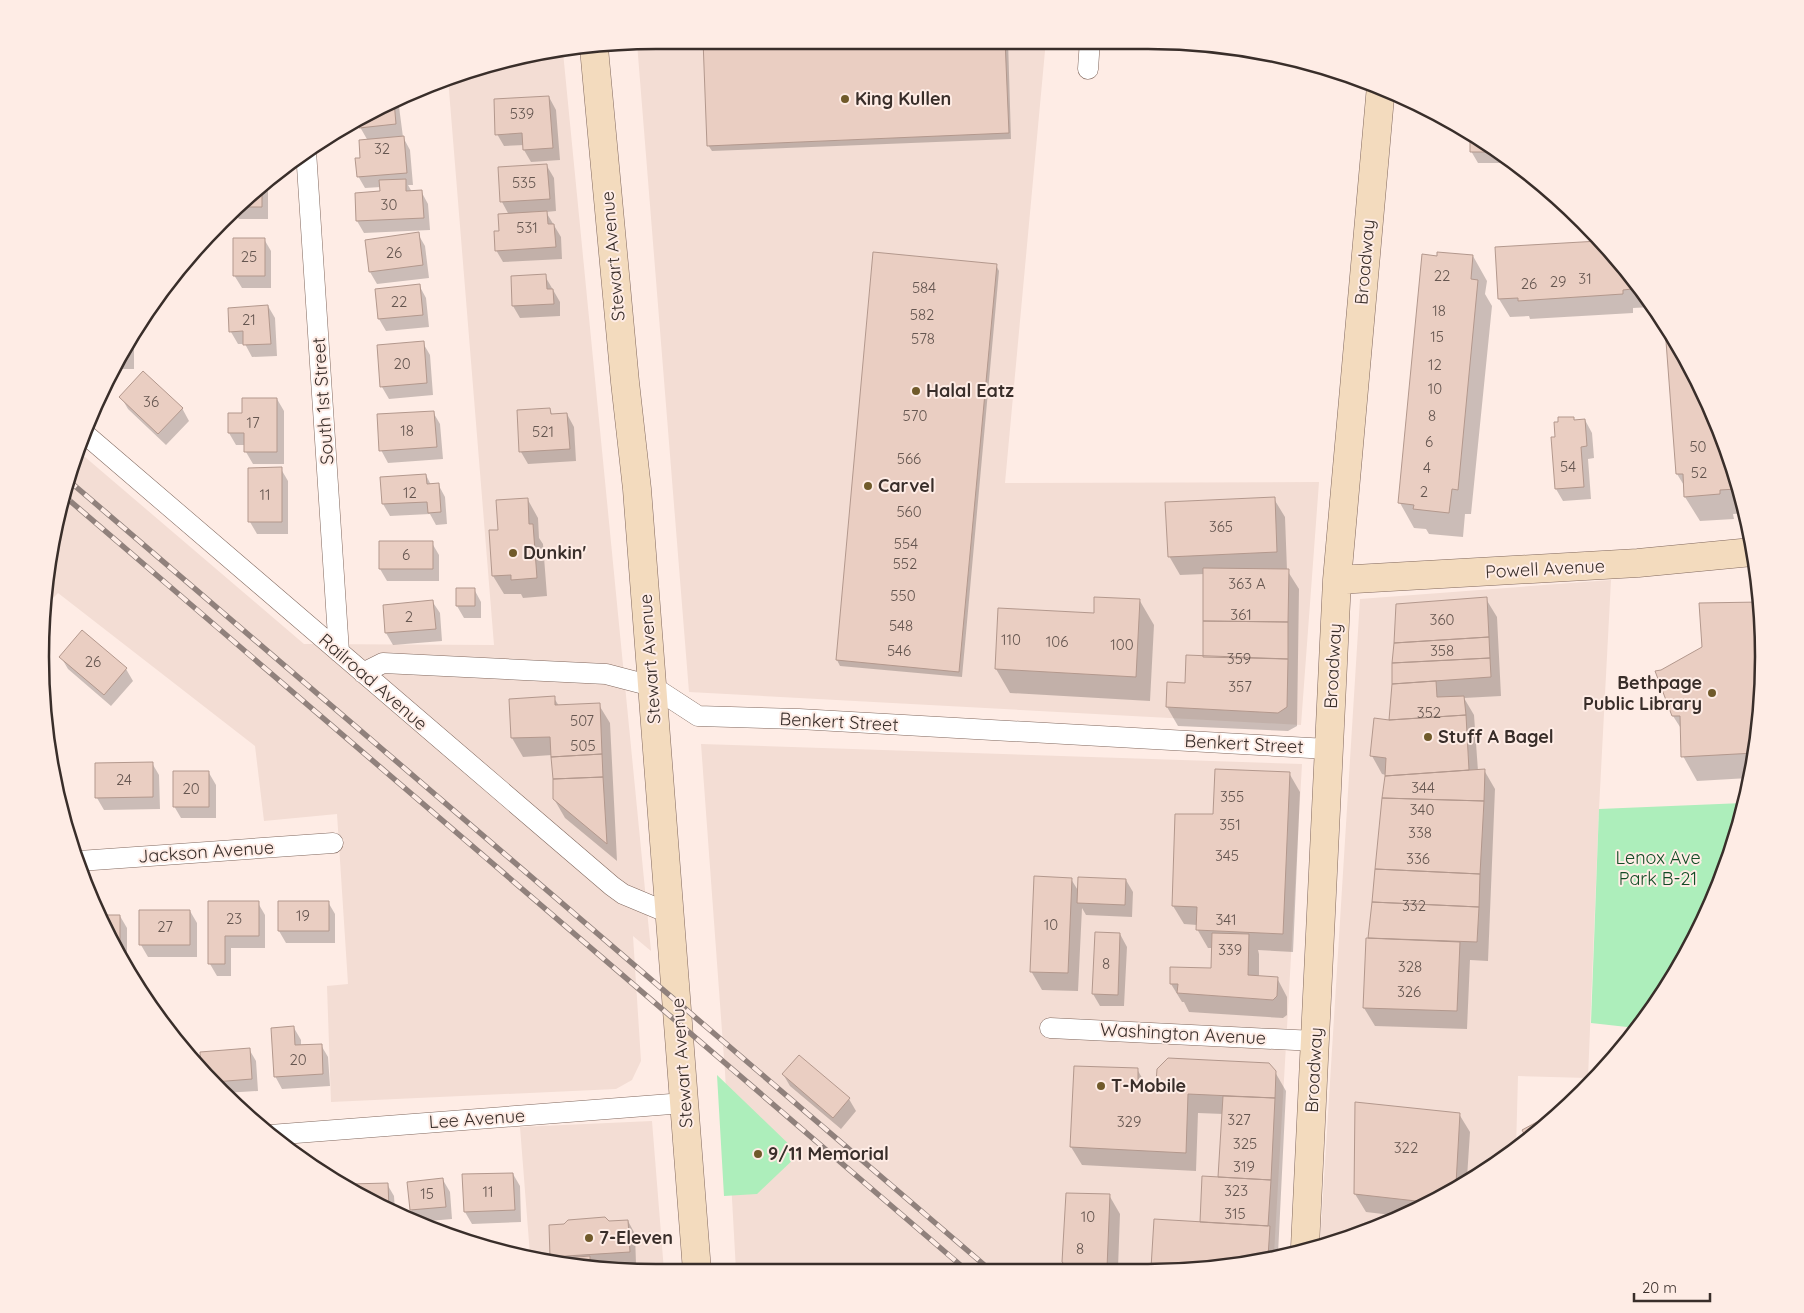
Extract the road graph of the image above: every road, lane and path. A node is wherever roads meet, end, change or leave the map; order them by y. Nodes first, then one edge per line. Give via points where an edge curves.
1 (1089, 49) edge
2 (594, 52) edge
3 (1088, 69) dead end
4 (1380, 95) edge
5 (307, 160) edge
6 (90, 438) edge
7 (1746, 553) edge
8 (1337, 580) junction
9 (340, 652) junction
10 (363, 673) junction
11 (652, 686) junction
12 (1328, 749) junction
13 (333, 842) dead end
14 (84, 861) edge
15 (671, 914) junction
16 (1050, 1028) dead end
17 (1316, 1041) junction
18 (684, 1103) junction
19 (281, 1134) edge
20 (1305, 1244) edge
21 (696, 1264) edge

1 - 3 street
2 - 11 main road, Stewart Avenue via 637,489
4 - 8 main road, Broadway
5 - 9 street, South 1st Street
6 - 9 street, Railroad Avenue
7 - 8 main road, Powell Avenue via 1638,563
8 - 12 main road, Broadway
9 - 10 street, Railroad Avenue
10 - 11 street, Benkert Street via 383,663 606,674
10 - 15 street, Railroad Avenue via 612,886 623,894
11 - 12 street, Benkert Street via 698,716
11 - 15 main road, Stewart Avenue
12 - 17 main road, Broadway
13 - 14 street, Jackson Avenue
15 - 18 main road, Stewart Avenue
16 - 17 street, Washington Avenue
17 - 20 main road, Broadway
18 - 19 street, Lee Avenue
18 - 21 main road, Stewart Avenue

